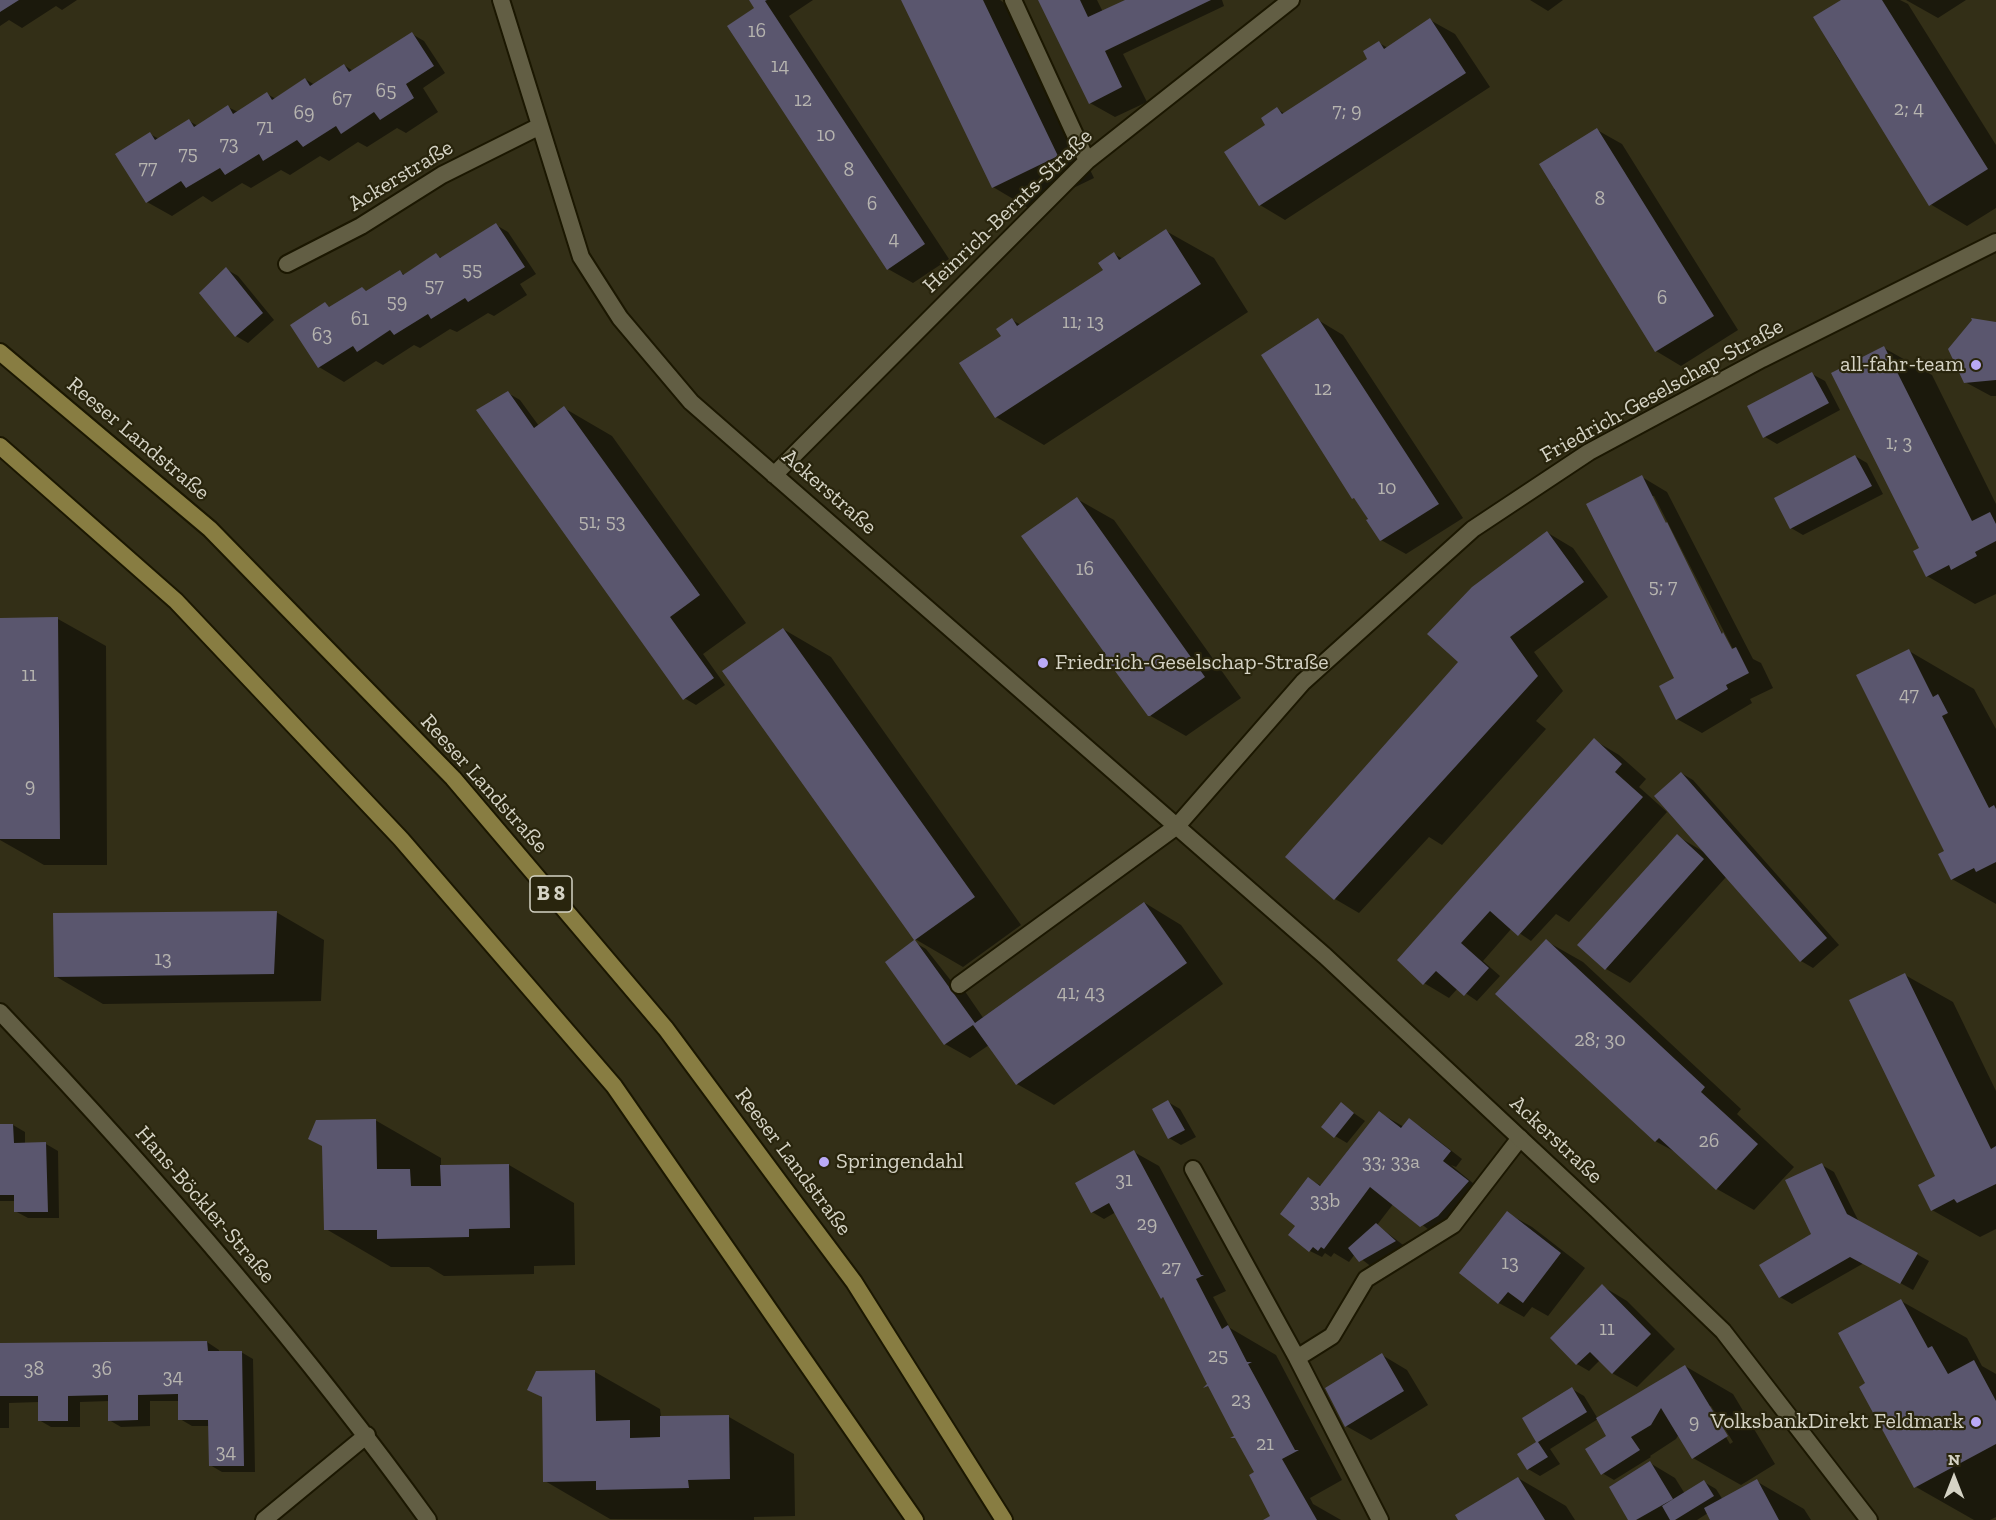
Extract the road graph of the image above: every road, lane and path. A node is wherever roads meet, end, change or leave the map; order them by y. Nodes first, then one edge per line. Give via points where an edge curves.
1 (501, 0) edge
2 (1012, 0) edge
3 (1291, 0) edge
4 (1268, 7) edge
5 (538, 127) junction
6 (1087, 161) junction
7 (1996, 242) edge
8 (287, 264) dead end
9 (0, 352) edge
10 (0, 446) edge
11 (774, 475) junction
12 (1177, 826) junction
13 (959, 985) dead end
14 (0, 1012) edge
15 (1520, 1138) junction
16 (1193, 1169) dead end
17 (1297, 1358) junction
18 (367, 1435) junction
19 (264, 1520) edge
20 (428, 1520) edge
21 (915, 1520) edge
22 (1004, 1520) edge
23 (1380, 1520) edge
24 (1869, 1520) edge

1 - 5 street, Ackerstraße
2 - 6 street
3 - 4 street, Heinrich-Bernts-Straße
4 - 6 street, Heinrich-Bernts-Straße
5 - 8 street, Ackerstraße via 442,175 361,226
5 - 11 street, Ackerstraße via 581,257 620,318 691,402
6 - 11 street, Heinrich-Bernts-Straße
7 - 12 street, Friedrich-Geselschap-Straße via 1599,446 1473,529 1303,682
9 - 22 main road, Reeser Landstraße / B 8 via 210,529 453,778 666,1029 854,1282
10 - 21 main road via 176,601 401,839 607,1077
11 - 12 street, Ackerstraße
12 - 13 street
12 - 15 street, Ackerstraße via 1325,956
14 - 18 street, Hans-Böckler-Straße via 116,1136 271,1315
15 - 17 street via 1453,1226 1366,1279 1332,1336
15 - 24 street, Ackerstraße via 1723,1331
16 - 17 street
17 - 23 street
18 - 19 street
18 - 20 street, Hans-Böckler-Straße

